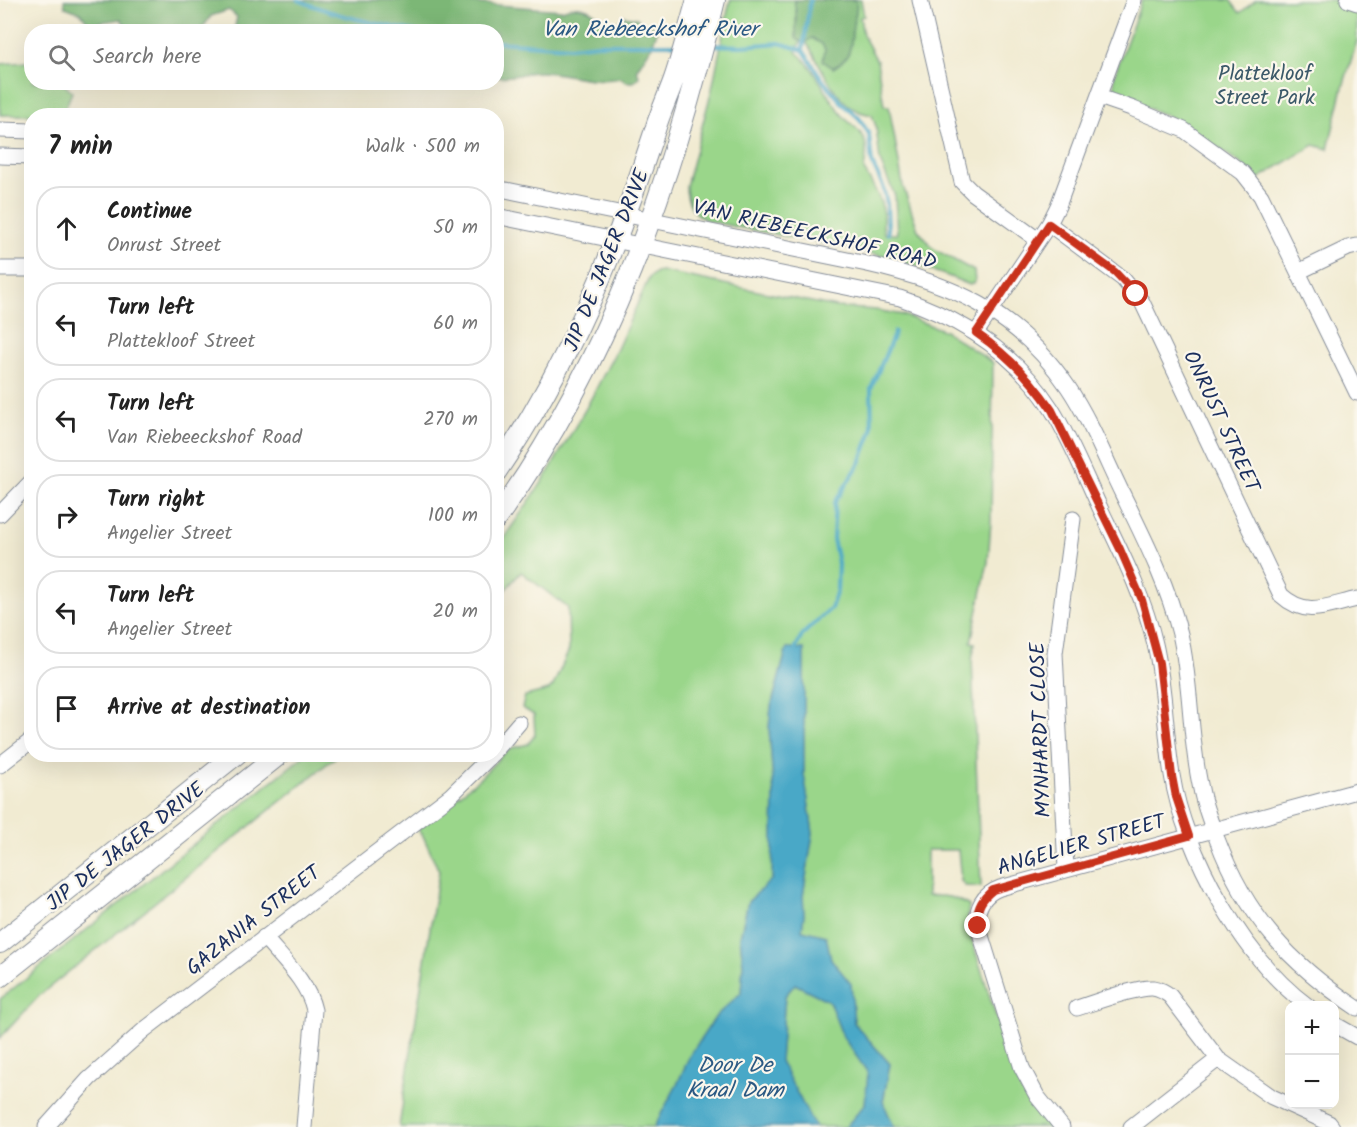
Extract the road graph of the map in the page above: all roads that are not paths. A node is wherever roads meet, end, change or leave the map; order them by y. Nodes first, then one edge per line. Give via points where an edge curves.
1 (920, 0) edge
2 (1134, 0) edge
3 (1348, 0) edge
4 (709, 1) edge
5 (1357, 3) edge
6 (1099, 97) junction
7 (0, 130) edge
8 (24, 131) edge
9 (0, 156) edge
10 (24, 157) edge
11 (504, 190) edge
12 (626, 215) junction
13 (504, 218) edge
14 (652, 219) junction
15 (1049, 224) junction
16 (1038, 240) junction
17 (617, 241) junction
18 (642, 246) junction
19 (1357, 246) edge
20 (0, 269) edge
21 (24, 269) edge
22 (1298, 272) junction
23 (990, 309) junction
24 (976, 333) junction
25 (1357, 393) edge
26 (504, 460) edge
27 (24, 490) edge
28 (504, 507) edge
29 (0, 514) edge
30 (1073, 519) dead end
31 (1357, 599) edge
32 (519, 723) dead end
33 (504, 741) edge
34 (24, 746) edge
35 (227, 762) edge
36 (270, 762) edge
37 (485, 762) edge
38 (0, 765) edge
39 (1357, 791) edge
40 (1214, 830) junction
41 (1189, 836) junction
42 (1066, 869) junction
43 (264, 938) junction
44 (0, 943) edge
45 (0, 977) edge
46 (1304, 1001) edge
47 (1077, 1008) dead end
48 (1357, 1008) edge
49 (1339, 1026) edge
50 (1357, 1037) edge
51 (1218, 1059) junction
52 (46, 1127) edge
53 (304, 1127) edge
54 (1062, 1127) edge
55 (1131, 1127) edge
56 (1332, 1127) edge

1 - 16 street via 962,182
2 - 6 street
3 - 5 street
4 - 12 main road, JIP DE JAGER DRIVE via 674,78
4 - 14 main road, JIP DE JAGER DRIVE via 695,78
6 - 15 street
6 - 22 street via 1184,130 1243,173 1261,196
7 - 8 street
9 - 10 street
11 - 12 street, VAN RIEBEECKSHOF ROAD
12 - 14 street, VAN RIEBEECKSHOF ROAD
12 - 17 main road, JIP DE JAGER DRIVE
13 - 17 street, VAN RIEBEECKSHOF ROAD
14 - 18 main road, JIP DE JAGER DRIVE
14 - 23 street, VAN RIEBEECKSHOF ROAD via 915,275 951,288
15 - 16 street
15 - 31 street, ONRUST STREET via 1123,279 1142,302 1281,595 1293,605 1307,609
16 - 23 street
17 - 18 street, VAN RIEBEECKSHOF ROAD
17 - 26 main road, JIP DE JAGER DRIVE via 558,370
18 - 24 street, VAN RIEBEECKSHOF ROAD via 884,294 932,309
18 - 28 main road, JIP DE JAGER DRIVE via 579,385
19 - 22 street
20 - 21 street
22 - 25 street
23 - 24 street
23 - 40 street, VAN RIEBEECKSHOF ROAD via 1038,351 1068,388 1156,565 1180,634 1201,790
24 - 41 street, VAN RIEBEECKSHOF ROAD via 1011,360 1052,410 1132,575 1155,645 1172,776
27 - 29 street
30 - 42 street, MYNHARDT CLOSE via 1055,652
32 - 33 street
34 - 38 street
35 - 44 main road, JIP DE JAGER DRIVE
36 - 45 main road, JIP DE JAGER DRIVE
37 - 43 street, GAZANIA STREET via 450,796
39 - 40 street, ANGELIER STREET
40 - 41 street, ANGELIER STREET
40 - 48 street, VAN RIEBEECKSHOF ROAD via 1229,871 1265,927 1313,976
41 - 42 street, ANGELIER STREET
41 - 46 street, VAN RIEBEECKSHOF ROAD via 1212,886 1243,938 1270,971
42 - 54 street, ANGELIER STREET via 993,890 980,906 977,920 1022,1068 1037,1096
43 - 52 street, GAZANIA STREET via 118,1053
43 - 53 street via 312,998 315,1022
47 - 51 street via 1144,988 1157,989 1170,996
49 - 50 street
51 - 55 street
51 - 56 street via 1272,1097

